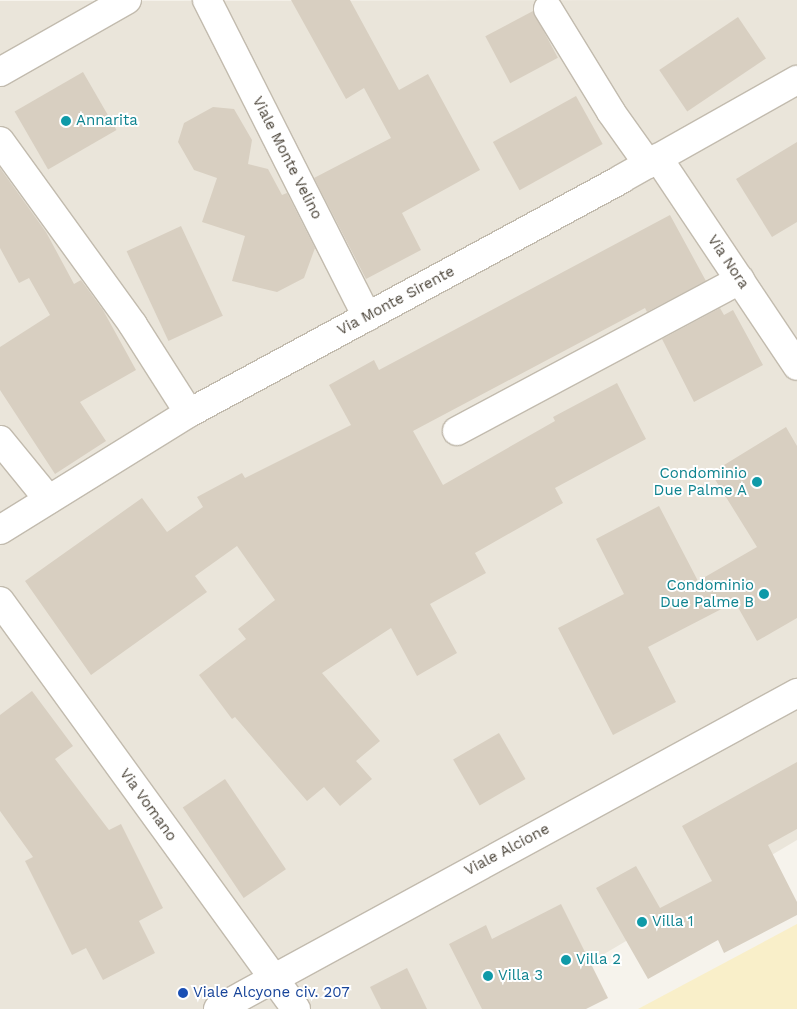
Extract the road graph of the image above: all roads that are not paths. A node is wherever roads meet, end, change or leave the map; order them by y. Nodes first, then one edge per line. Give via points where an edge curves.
1 (127, 0) edge
2 (207, 0) edge
3 (548, 9) dead end
4 (0, 72) edge
5 (797, 80) edge
6 (0, 141) edge
7 (658, 158) junction
8 (740, 280) junction
9 (367, 317) junction
10 (797, 366) edge
11 (189, 413) junction
12 (457, 431) dead end
13 (0, 440) edge
14 (49, 500) junction
15 (0, 530) edge
16 (0, 601) edge
17 (797, 692) edge
18 (274, 977) junction
19 (218, 1009) edge
20 (296, 1009) edge

1 - 4 street
2 - 9 street, Viale Monte Velino
3 - 7 street, Via Nora via 611,112
5 - 7 street, Via Monte Sirente
6 - 11 street via 133,325
7 - 8 street, Via Nora
7 - 9 street, Via Monte Sirente
8 - 10 street, Via Nora
8 - 12 street
9 - 11 street, Via Monte Sirente
11 - 14 street, Via Monte Sirente
13 - 14 street
14 - 15 street, Via Monte Sirente
16 - 18 street, Via Vomano
17 - 18 street, Viale Alcione
18 - 19 street, Viale Alcione
18 - 20 street, Via Vomano

